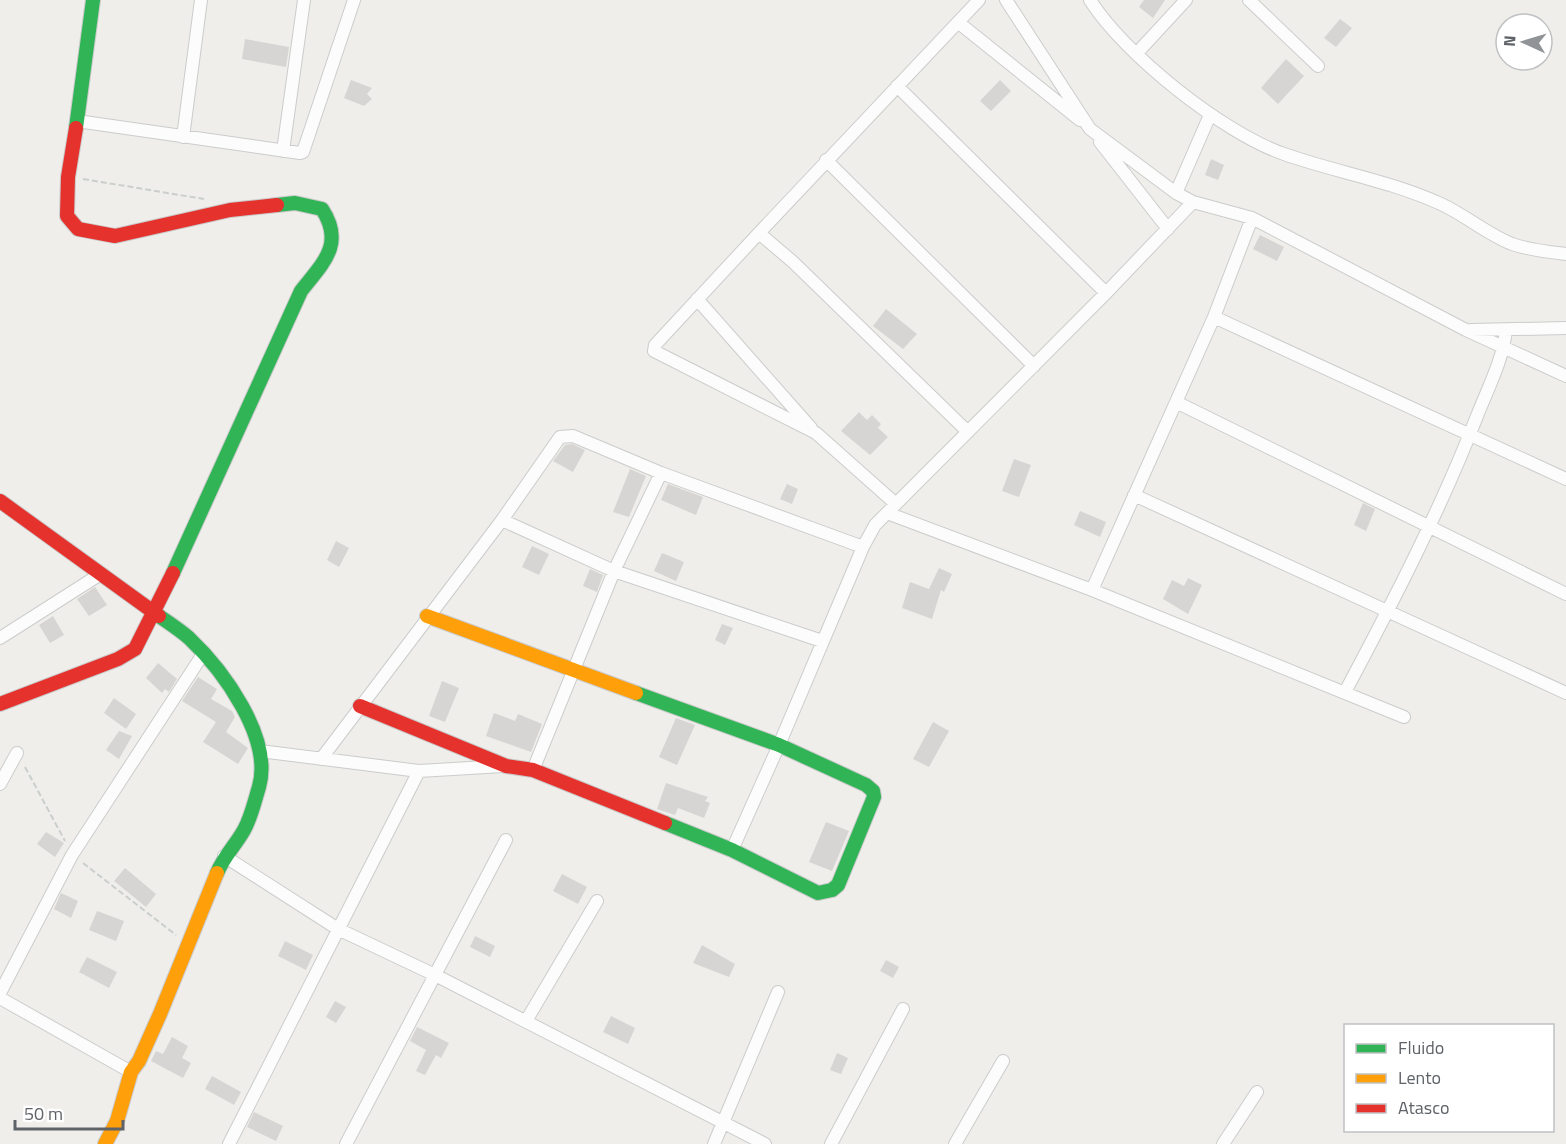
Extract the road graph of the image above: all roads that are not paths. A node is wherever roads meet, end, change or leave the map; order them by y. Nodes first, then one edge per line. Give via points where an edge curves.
1 (93, 0) edge
2 (201, 0) edge
3 (304, 0) edge
4 (354, 0) edge
5 (979, 0) edge
6 (1006, 0) edge
7 (1090, 0) edge
8 (1186, 0) edge
9 (1249, 0) edge
10 (959, 23) junction
11 (1137, 53) junction
12 (1318, 66) dead end
13 (897, 86) junction
14 (1210, 115) junction
15 (77, 121) junction
16 (1090, 129) junction
17 (183, 137) junction
18 (283, 151) junction
19 (826, 160) junction
20 (1176, 193) junction
21 (1192, 202) junction
22 (1252, 218) junction
23 (1168, 229) junction
24 (759, 233) junction
25 (1566, 254) edge
26 (1106, 293) junction
27 (697, 299) junction
28 (1214, 317) junction
29 (1566, 328) edge
30 (1466, 330) junction
31 (1506, 330) junction
32 (1504, 348) junction
33 (1034, 366) junction
34 (1566, 376) edge
35 (1176, 402) junction
36 (968, 432) junction
37 (816, 433) junction
38 (1471, 434) junction
39 (661, 473) junction
40 (1566, 479) edge
41 (1134, 495) junction
42 (0, 501) edge
43 (891, 509) junction
44 (502, 520) junction
45 (1430, 527) junction
46 (862, 547) junction
47 (614, 571) junction
48 (99, 575) junction
49 (1092, 590) junction
50 (1566, 594) edge
51 (1388, 611) junction
52 (156, 612) junction
53 (427, 616) junction
54 (0, 638) edge
55 (822, 641) junction
56 (203, 654) junction
57 (574, 669) junction
58 (1345, 692) junction
59 (1566, 693) edge
60 (0, 704) edge
61 (360, 706) junction
62 (1404, 717) dead end
63 (779, 745) junction
64 (260, 750) junction
65 (17, 753) dead end
66 (321, 759) junction
67 (506, 766) junction
68 (533, 770) junction
69 (419, 771) junction
70 (0, 784) edge
71 (506, 840) dead end
72 (732, 850) junction
73 (224, 856) junction
74 (597, 901) dead end
75 (338, 929) junction
76 (435, 975) junction
77 (778, 992) dead end
78 (0, 993) edge
79 (0, 998) edge
80 (903, 1009) dead end
81 (526, 1021) junction
82 (1003, 1061) dead end
83 (131, 1072) junction
84 (1257, 1092) dead end
85 (725, 1122) junction
86 (105, 1144) edge
87 (230, 1144) edge
88 (346, 1144) edge
89 (714, 1144) edge
90 (765, 1144) edge
91 (831, 1144) edge
92 (955, 1144) edge
93 (1223, 1144) edge

1 - 15 street
2 - 17 street
3 - 18 street
4 - 18 street via 303,152
5 - 10 street
6 - 16 street
7 - 11 street via 1103,21
8 - 11 street
9 - 12 street
10 - 13 street
10 - 16 street
11 - 14 street
13 - 19 street
13 - 26 street
14 - 20 street
14 - 25 street via 1250,140 1283,154 1440,204 1513,244
15 - 17 street
15 - 52 street via 68,177 67,216 78,230 115,236 230,210 295,203 322,209 332,226 333,240 301,291
16 - 20 street
16 - 23 street
17 - 18 street
19 - 24 street
19 - 33 street
20 - 21 street
21 - 22 street
21 - 23 street
22 - 28 street
22 - 30 street
23 - 26 street
24 - 27 street
24 - 36 street
26 - 33 street
27 - 37 street
27 - 37 street via 654,345 656,353
28 - 35 street
28 - 38 street
29 - 31 street
30 - 31 street
30 - 32 street
31 - 32 street
32 - 34 street
32 - 38 street
33 - 36 street
35 - 41 street
35 - 45 street
36 - 43 street
37 - 43 street
38 - 40 street
38 - 45 street
39 - 44 street via 566,435 554,444
39 - 46 street
39 - 47 street
41 - 49 street
41 - 51 street
42 - 48 street
43 - 46 street via 875,525
43 - 49 street
44 - 47 street
44 - 53 street
45 - 50 street
45 - 51 street
46 - 55 street
47 - 55 street
47 - 57 street
48 - 52 street
48 - 54 street
49 - 58 street
51 - 58 street
51 - 59 street
52 - 56 street
52 - 60 street via 135,649
53 - 57 street
53 - 61 street
55 - 63 street
56 - 64 street via 233,690
56 - 78 street via 72,855
57 - 63 street
57 - 68 street
58 - 62 street
61 - 66 street
61 - 67 street
63 - 72 street
63 - 72 street via 873,791 874,797 838,885 818,893
64 - 66 street
64 - 73 street via 261,784 244,830
65 - 70 street
66 - 69 street
67 - 68 street
67 - 69 street
68 - 72 street
69 - 75 street
71 - 76 street
73 - 75 street
73 - 83 street via 160,1014
74 - 81 street
75 - 76 street
75 - 87 street
76 - 81 street
76 - 88 street
77 - 85 street
79 - 83 street
80 - 91 street
81 - 85 street via 633,1079
82 - 92 street
83 - 86 street via 117,1121
84 - 93 street
85 - 89 street
85 - 90 street

